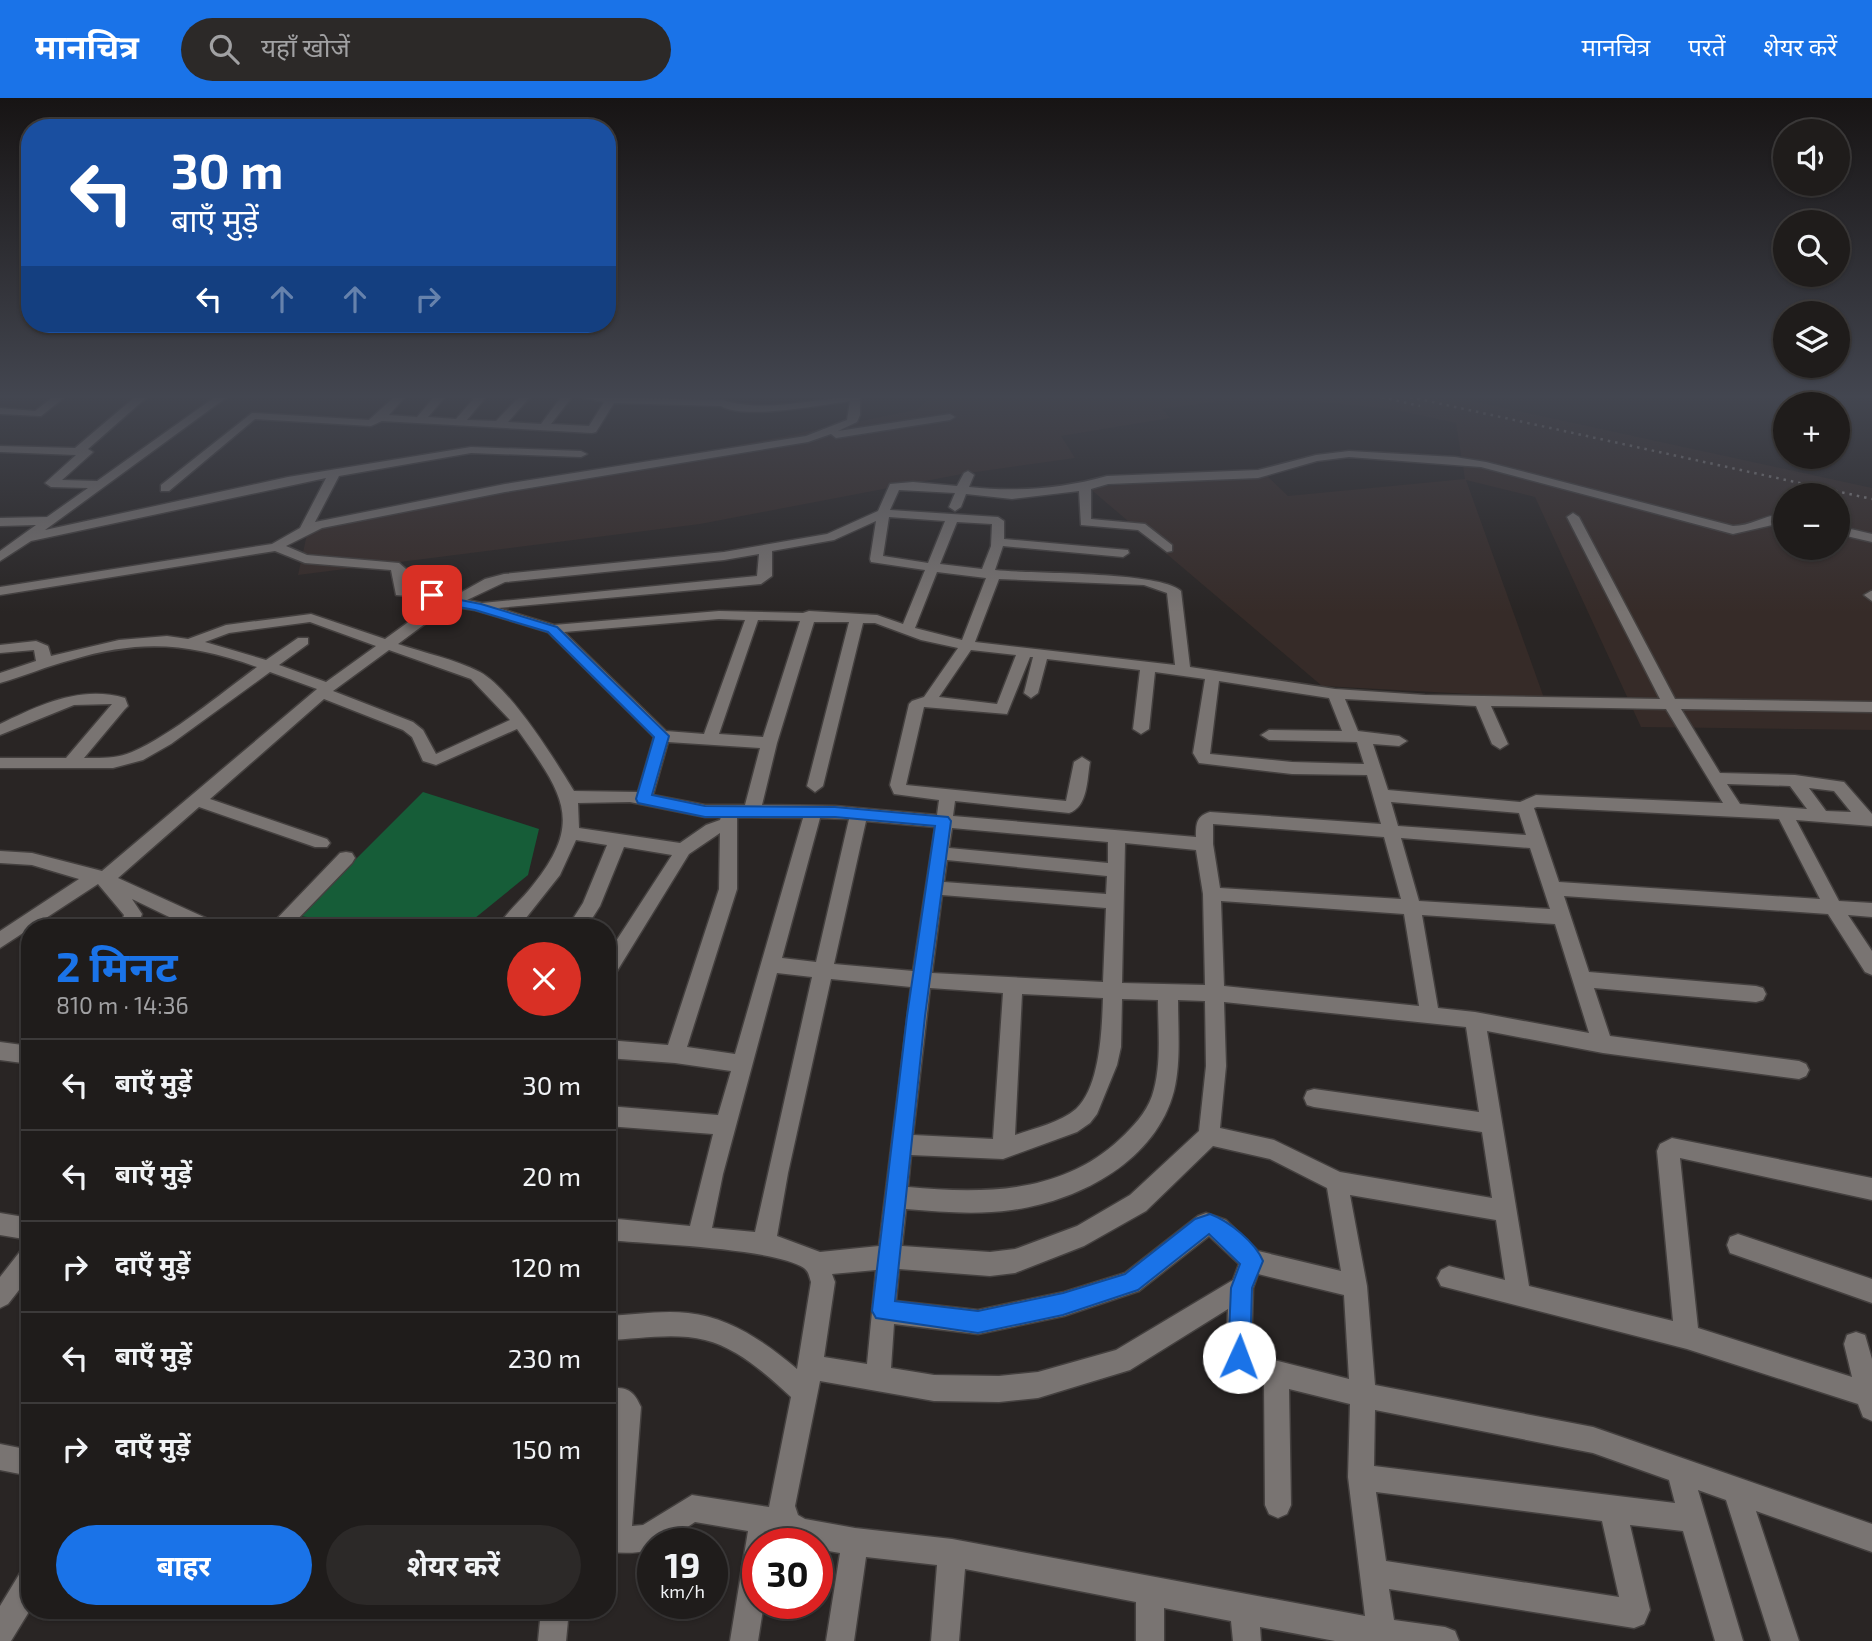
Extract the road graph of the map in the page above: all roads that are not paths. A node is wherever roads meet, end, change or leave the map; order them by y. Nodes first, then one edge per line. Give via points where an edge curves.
1 (68, 469) edge
2 (121, 469) edge
3 (188, 469) edge
4 (354, 469) edge
5 (584, 469) edge
6 (632, 469) edge
7 (1278, 469) edge
8 (1501, 469) edge
9 (335, 472) junction
10 (968, 475) dead end
11 (585, 477) junction
12 (98, 485) junction
13 (1085, 487) junction
14 (165, 488) dead end
15 (961, 491) junction
16 (954, 512) junction
17 (883, 513) junction
18 (1573, 516) dead end
19 (1773, 518) edge
20 (48, 521) junction
21 (0, 522) edge
22 (305, 530) junction
23 (1850, 533) edge
24 (1872, 538) edge
25 (25, 540) junction
26 (998, 542) junction
27 (0, 546) edge
28 (276, 547) junction
29 (766, 548) junction
30 (1167, 548) dead end
31 (1123, 553) dead end
32 (0, 557) edge
33 (931, 567) junction
34 (990, 574) junction
35 (0, 591) edge
36 (451, 601) junction
37 (477, 606) junction
38 (809, 615) junction
39 (753, 616) junction
40 (857, 618) junction
41 (553, 629) junction
42 (907, 631) junction
43 (303, 641) dead end
44 (189, 643) junction
45 (391, 644) junction
46 (967, 645) junction
47 (0, 649) edge
48 (1025, 652) junction
49 (1041, 654) junction
50 (44, 665) junction
51 (265, 666) junction
52 (1148, 666) junction
53 (1183, 670) junction
54 (1213, 675) junction
55 (0, 678) edge
56 (326, 690) junction
57 (1031, 693) dead end
58 (1335, 694) junction
59 (929, 701) junction
60 (1481, 701) junction
61 (1671, 705) junction
62 (1872, 707) edge
63 (519, 722) junction
64 (1141, 729) dead end
65 (0, 730) edge
66 (1269, 735) dead end
67 (662, 736) junction
68 (1358, 737) junction
69 (710, 740) junction
70 (1399, 741) dead end
71 (769, 743) junction
72 (1500, 744) dead end
73 (1082, 762) dead end
74 (0, 763) edge
75 (69, 763) junction
76 (1374, 770) junction
77 (1716, 778) junction
78 (1795, 781) junction
79 (815, 786) dead end
80 (1381, 795) junction
81 (948, 796) junction
82 (569, 797) junction
83 (644, 799) junction
84 (196, 800) junction
85 (1526, 808) junction
86 (1735, 810) junction
87 (752, 812) junction
88 (813, 812) junction
89 (1784, 813) junction
90 (859, 814) junction
91 (1821, 816) junction
92 (729, 818) junction
93 (1868, 819) edge
94 (943, 821) junction
95 (1390, 830) junction
96 (570, 833) junction
97 (1117, 836) junction
98 (618, 840) junction
99 (1537, 842) junction
100 (321, 843) dead end
101 (1204, 844) junction
102 (683, 850) junction
103 (938, 853) junction
104 (0, 857) edge
105 (346, 858) dead end
106 (1116, 870) junction
107 (101, 878) junction
108 (934, 888) junction
109 (1552, 888) junction
110 (1212, 894) junction
111 (1116, 902) junction
112 (1412, 907) junction
113 (1833, 907) junction
114 (1872, 910) edge
115 (1562, 917) junction
116 (34, 919) edge
117 (131, 919) edge
118 (191, 919) edge
119 (286, 919) edge
120 (515, 919) edge
121 (582, 919) edge
122 (21, 927) edge
123 (0, 940) edge
124 (616, 957) edge
125 (770, 965) junction
126 (1872, 967) edge
127 (822, 972) junction
128 (1582, 979) junction
129 (920, 980) junction
130 (1013, 985) junction
131 (1168, 990) junction
132 (1114, 991) junction
133 (1214, 993) junction
134 (1756, 994) dead end
135 (1430, 1016) junction
136 (1475, 1020) junction
137 (1603, 1044) junction
138 (616, 1050) edge
139 (674, 1054) junction
140 (743, 1064) junction
141 (1800, 1070) dead end
142 (1314, 1098) dead end
143 (616, 1117) edge
144 (1493, 1124) junction
145 (726, 1125) junction
146 (1209, 1135) junction
147 (901, 1145) junction
148 (1003, 1149) junction
149 (1337, 1182) junction
150 (1872, 1189) edge
151 (896, 1197) junction
152 (1507, 1211) junction
153 (0, 1224) edge
154 (21, 1228) edge
155 (616, 1230) edge
156 (699, 1237) junction
157 (764, 1244) junction
158 (1738, 1245) dead end
159 (889, 1257) junction
160 (1252, 1261) junction
161 (817, 1264) junction
162 (21, 1269) edge
163 (1449, 1278) dead end
164 (1355, 1286) junction
165 (1241, 1288) junction
166 (1872, 1291) edge
167 (0, 1296) edge
168 (1519, 1296) junction
169 (883, 1311) junction
170 (616, 1328) edge
171 (1686, 1338) junction
172 (1856, 1344) dead end
173 (1276, 1374) junction
174 (807, 1380) junction
175 (878, 1380) junction
176 (1363, 1395) junction
177 (616, 1402) edge
178 (1870, 1402) edge
179 (0, 1457) edge
180 (21, 1461) edge
181 (616, 1461) edge
182 (1679, 1470) junction
183 (1361, 1477) junction
184 (1736, 1490) junction
185 (1278, 1505) dead end
186 (1613, 1509) junction
187 (1692, 1519) junction
188 (766, 1528) edge
189 (771, 1528) edge
190 (616, 1538) edge
191 (833, 1538) edge
192 (1872, 1538) edge
193 (855, 1542) junction
194 (952, 1553) junction
195 (1374, 1573) junction
196 (1150, 1591) junction
197 (21, 1598) edge
198 (1245, 1610) junction
199 (554, 1619) edge
200 (748, 1619) edge
201 (0, 1632) edge
202 (1381, 1633) junction
203 (1337, 1634) edge
204 (552, 1641) edge
205 (744, 1641) edge
206 (840, 1641) edge
207 (945, 1641) edge
208 (1150, 1641) edge
209 (1247, 1641) edge
210 (1445, 1641) edge
211 (1729, 1641) edge
212 (1785, 1641) edge

1 - 12 street via 51,483
2 - 12 street
3 - 14 street
4 - 9 street
5 - 11 street
6 - 11 street
7 - 13 street via 1258,474 1107,480
8 - 19 street via 1733,530 1749,530
9 - 22 street
9 - 25 street
10 - 15 street
11 - 22 street via 505,488
12 - 20 street
13 - 15 street via 1020,495
13 - 30 street via 1085,522 1141,527
15 - 16 street
15 - 17 street via 894,487
16 - 17 street
16 - 26 street via 998,521
16 - 33 street
17 - 29 street via 830,537
17 - 33 street via 876,559
18 - 61 street
20 - 21 street
20 - 25 street
22 - 28 street
23 - 24 street
25 - 27 street
25 - 32 street
26 - 31 street
26 - 34 street
28 - 35 street
28 - 36 street via 305,559 394,566 400,569 401,592
29 - 36 street via 713,558 504,578
29 - 37 street via 761,580
33 - 34 street
33 - 42 street
34 - 46 street
34 - 53 street via 1144,581 1169,587 1174,591
36 - 37 street
36 - 45 street
37 - 41 street
38 - 39 street
38 - 40 street
38 - 71 street
39 - 41 street
39 - 69 street
40 - 42 street via 884,620
40 - 79 street
41 - 67 street
42 - 46 street
43 - 51 street
44 - 45 street via 226,629 304,618
44 - 50 street via 126,642
44 - 51 street
45 - 56 street
45 - 63 street via 476,676
46 - 48 street
46 - 59 street
47 - 50 street via 36,645 43,649
48 - 49 street
48 - 59 street via 1002,710
49 - 52 street
49 - 57 street
50 - 55 street
51 - 56 street
51 - 75 street via 149,750 113,763
52 - 53 street
52 - 64 street
53 - 54 street
54 - 58 street
54 - 76 street via 1201,753 1205,759
56 - 63 street via 378,717 408,726 432,759 441,759
56 - 84 street
58 - 60 street
58 - 68 street
59 - 81 street via 917,704 898,785 906,793
60 - 61 street
60 - 72 street
61 - 62 street
61 - 77 street
63 - 82 street via 547,757
65 - 75 street via 85,698 120,701
66 - 68 street
67 - 69 street
67 - 83 street
68 - 70 street
68 - 76 street
69 - 71 street
71 - 87 street
73 - 81 street via 1074,804 1069,807
74 - 75 street
76 - 80 street
77 - 78 street
77 - 86 street
78 - 91 street
78 - 93 street via 1841,787
80 - 85 street
80 - 95 street
81 - 94 street
82 - 83 street
82 - 96 street
83 - 92 street
84 - 100 street
84 - 107 street
85 - 86 street via 1536,802
85 - 99 street
86 - 89 street
87 - 88 street
87 - 92 street
88 - 90 street
88 - 125 street
89 - 91 street
89 - 113 street
90 - 94 street
90 - 127 street
91 - 93 street
92 - 102 street
92 - 139 street via 728,889
94 - 97 street
94 - 103 street
95 - 99 street
95 - 101 street via 1210,818 1205,822
95 - 112 street
96 - 98 street
96 - 120 street via 553,872
97 - 101 street
97 - 106 street
98 - 102 street
98 - 121 street
99 - 109 street
101 - 110 street
102 - 124 street
103 - 106 street
103 - 108 street
104 - 107 street via 32,859
105 - 119 street
106 - 111 street
107 - 116 street
107 - 117 street via 133,914
107 - 118 street
108 - 111 street
108 - 129 street
109 - 113 street
109 - 115 street
110 - 112 street
110 - 133 street
111 - 132 street
112 - 115 street
112 - 135 street
113 - 114 street
113 - 126 street
115 - 128 street
122 - 123 street
125 - 127 street
125 - 140 street
127 - 129 street
127 - 157 street
128 - 134 street
128 - 137 street
129 - 130 street
129 - 147 street
130 - 132 street
130 - 148 street
131 - 132 street
131 - 133 street
131 - 151 street via 1163,1091 1138,1139 1097,1172 1043,1195 961,1204
132 - 148 street via 1107,1065 1090,1107 1069,1125
133 - 135 street
133 - 146 street via 1216,1066
135 - 136 street
136 - 137 street
136 - 144 street
137 - 141 street
138 - 139 street
139 - 140 street
140 - 145 street
142 - 144 street
143 - 145 street
144 - 152 street
145 - 156 street
146 - 149 street via 1274,1150
146 - 159 street via 1138,1203 1084,1236 1015,1261 990,1264
147 - 148 street
147 - 151 street
149 - 152 street
149 - 164 street
150 - 171 street via 1681,1148 1668,1151
151 - 159 street
152 - 168 street
153 - 154 street
155 - 156 street
156 - 157 street
157 - 161 street
158 - 166 street
159 - 161 street
159 - 169 street
160 - 164 street
160 - 165 street
160 - 169 street via 1219,1228 1206,1224 1130,1283 1063,1304 978,1322
161 - 174 street via 823,1282
162 - 167 street
163 - 168 street
164 - 176 street
165 - 173 street via 1239,1357 1247,1366
165 - 175 street via 1121,1361 1038,1385 934,1388
168 - 171 street
169 - 175 street
170 - 174 street via 706,1328
171 - 178 street
172 - 178 street
173 - 176 street
173 - 185 street
174 - 175 street
174 - 189 street via 782,1506
176 - 182 street via 1593,1440
176 - 183 street
177 - 181 street via 627,1403
179 - 180 street
182 - 184 street
182 - 187 street
183 - 186 street
183 - 195 street
184 - 192 street
184 - 212 street
186 - 187 street
186 - 195 street via 1634,1614
187 - 211 street
188 - 190 street via 692,1508 648,1537
191 - 193 street
193 - 194 street
193 - 206 street
194 - 196 street
194 - 207 street
195 - 202 street
196 - 198 street
196 - 208 street
197 - 201 street
198 - 203 street
198 - 209 street
199 - 204 street
200 - 205 street
202 - 203 street
202 - 210 street

